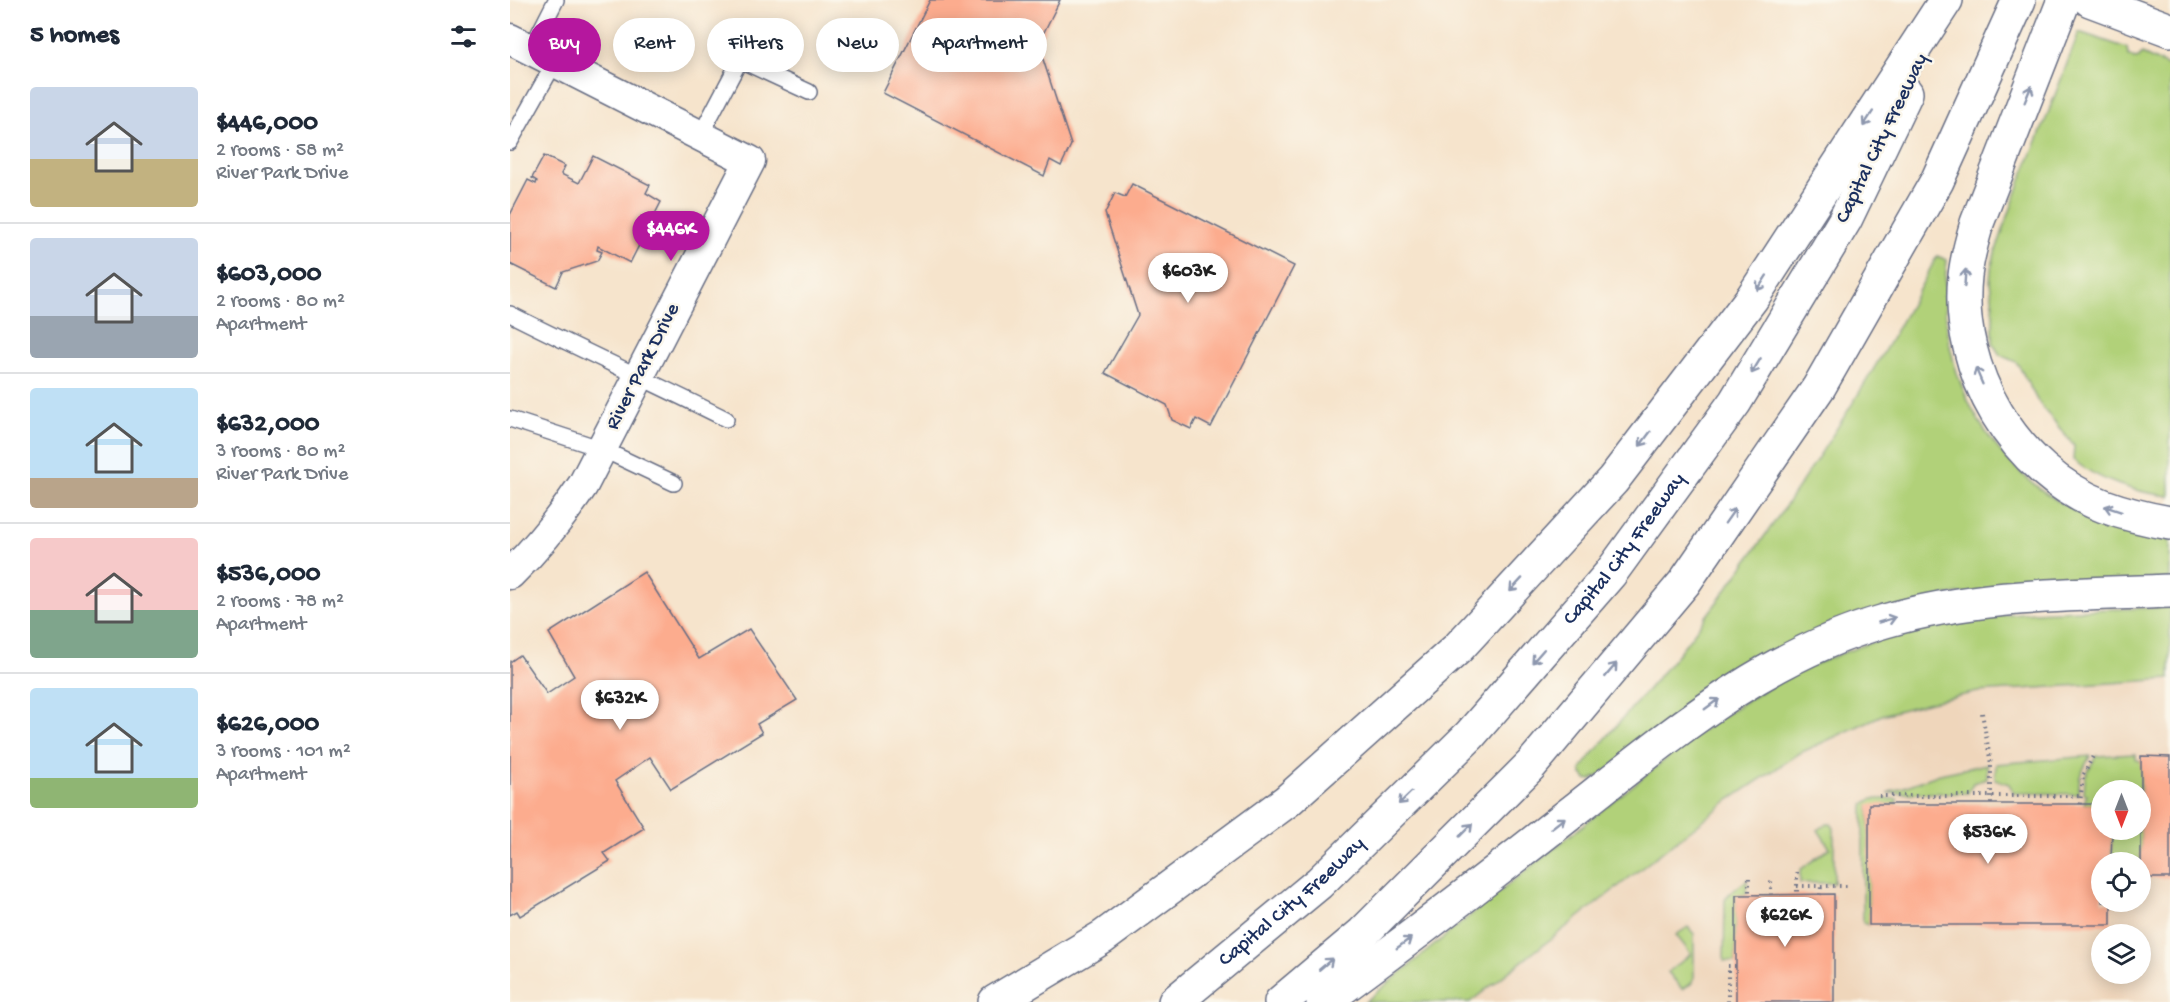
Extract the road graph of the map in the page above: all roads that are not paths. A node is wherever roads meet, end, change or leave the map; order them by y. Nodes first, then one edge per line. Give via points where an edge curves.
1 (556, 0) edge
2 (1946, 0) edge
3 (1951, 0) edge
4 (2019, 0) edge
5 (2064, 0) edge
6 (2101, 4) edge
7 (547, 18) edge
8 (2170, 30) edge
9 (528, 67) edge
10 (575, 72) edge
11 (809, 92) dead end
12 (700, 136) junction
13 (510, 142) edge
14 (510, 314) edge
15 (640, 375) junction
16 (510, 419) edge
17 (726, 419) dead end
18 (602, 449) junction
19 (674, 483) dead end
20 (2170, 523) edge
21 (510, 574) edge
22 (2170, 591) edge
23 (995, 1002) edge
24 (1175, 1002) edge
25 (1281, 1002) edge
26 (1323, 1002) edge

1 - 7 lane
2 -> 23 main road via 1752,298 1613,480 1458,648 1287,801 1103,938
3 -> 24 main road, Capital City Freeway via 1845,220 1735,402 1610,574 1470,735 1319,883
25 -> 4 main road via 1363,933 1531,765 1684,582 1819,387 1936,181
20 -> 5 main road via 2102,506 2068,488 2039,465 2012,436 1992,405 1976,372 1967,337 1964,277 1969,250
6 - 8 main road
9 - 13 lane
10 - 12 street, River Park Drive
11 - 12 lane via 740,60
12 - 15 street, River Park Drive via 750,161
14 - 15 lane
15 - 17 lane
15 - 18 street, River Park Drive
16 - 18 lane
18 - 19 lane
18 - 21 street, River Park Drive via 561,518
26 -> 22 main road via 1725,695 1798,654 1882,621 1953,605 2022,597

